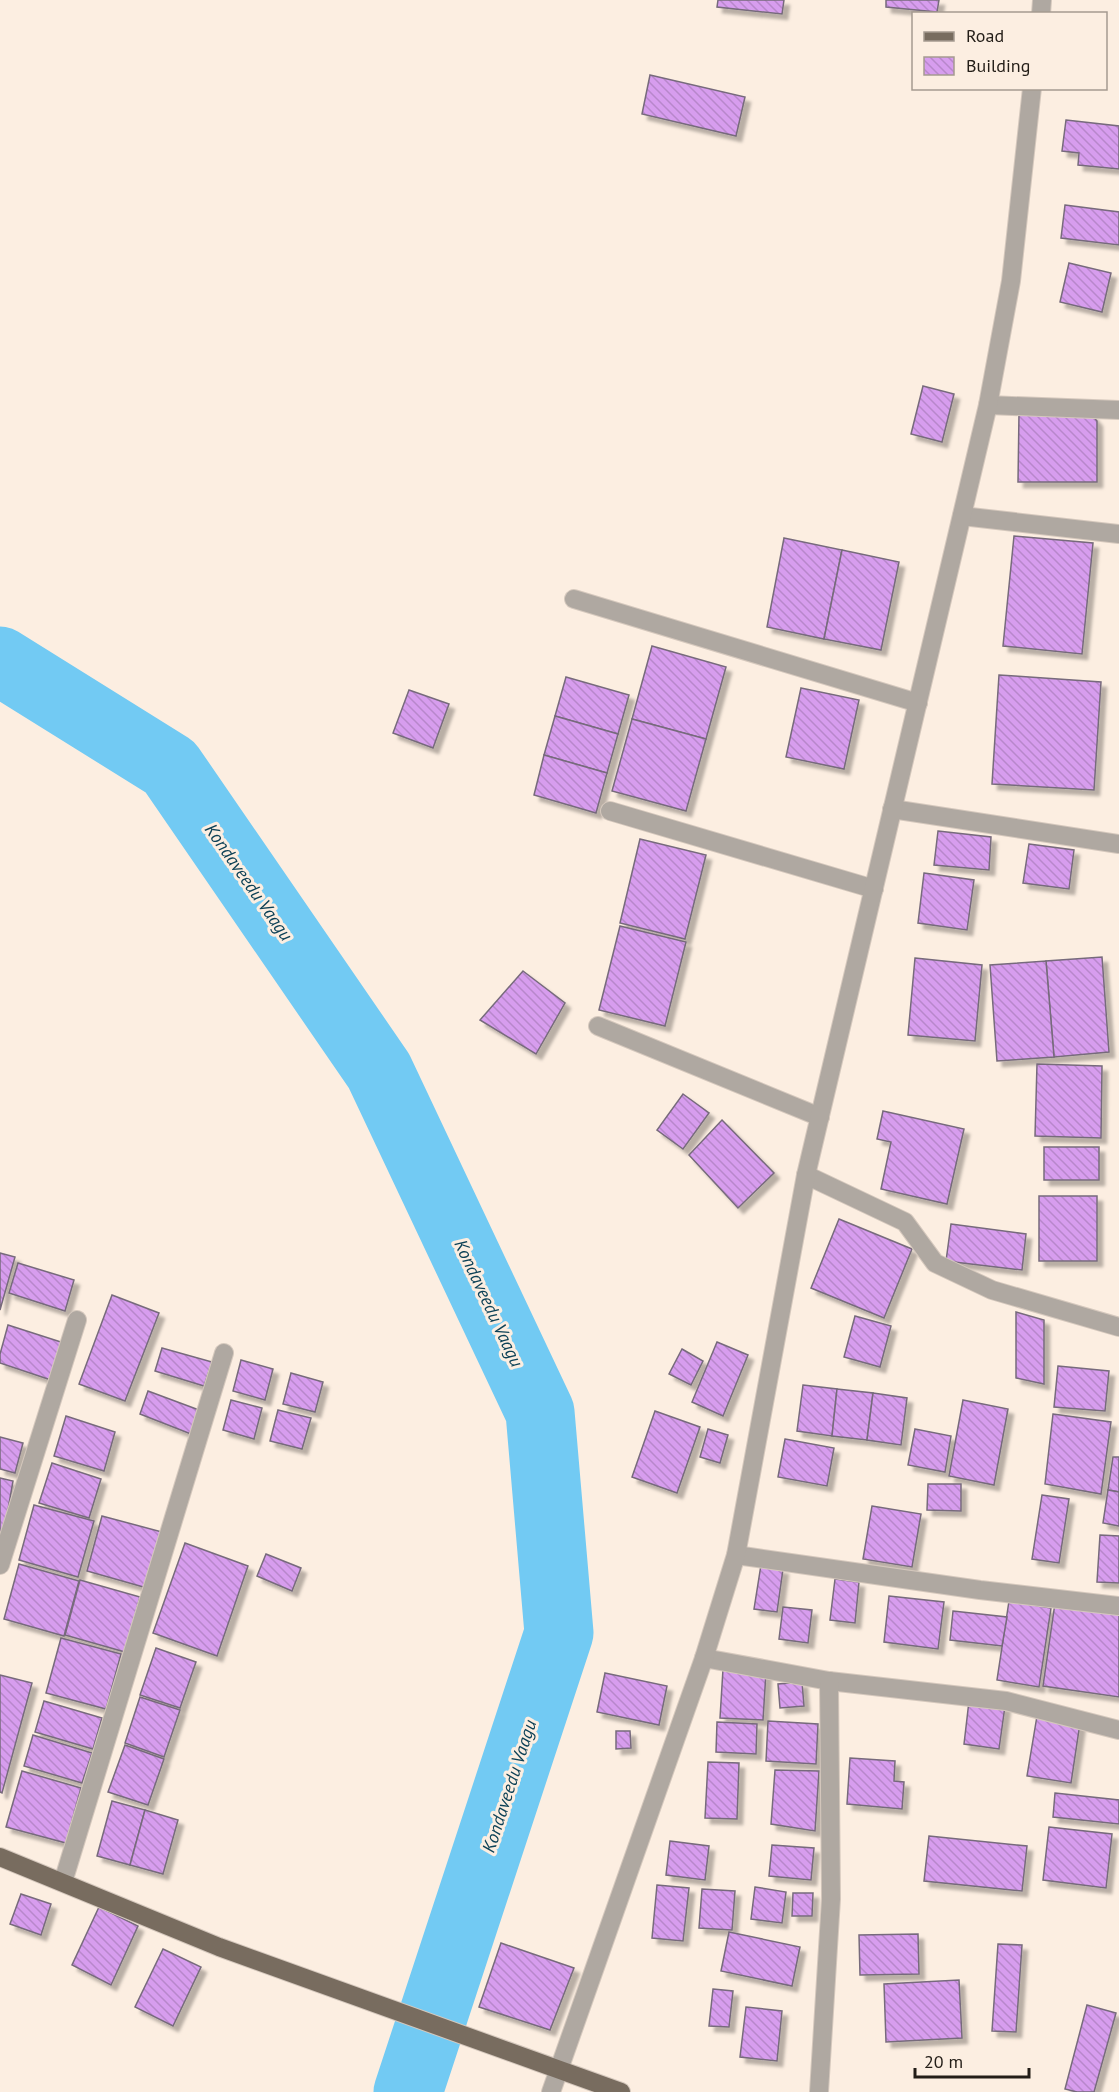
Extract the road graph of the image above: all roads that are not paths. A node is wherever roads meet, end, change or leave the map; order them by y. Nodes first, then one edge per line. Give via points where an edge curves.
1 (1032, 90) edge
2 (988, 405) junction
3 (1119, 411) edge
4 (962, 516) junction
5 (1119, 534) edge
6 (574, 598) dead end
7 (918, 703) junction
8 (892, 809) junction
9 (610, 811) dead end
10 (1119, 844) edge
11 (874, 890) junction
12 (598, 1026) dead end
13 (820, 1117) junction
14 (806, 1175) junction
15 (77, 1320) dead end
16 (1119, 1327) edge
17 (224, 1353) dead end
18 (736, 1555) junction
19 (0, 1565) edge
20 (1119, 1606) edge
21 (704, 1658) junction
22 (829, 1681) junction
23 (1119, 1730) edge
24 (0, 1857) edge
25 (63, 1882) junction
26 (560, 2071) junction
27 (551, 2092) edge
28 (621, 2092) edge
29 (819, 2092) edge

1 - 2 street via 1011,281
2 - 3 street
2 - 4 street
4 - 5 street
4 - 7 street
6 - 7 street
7 - 8 street
8 - 10 street
8 - 11 street
9 - 11 street
11 - 13 street
12 - 13 street
13 - 14 street
14 - 16 street via 905,1222 935,1263 992,1290
14 - 18 street
15 - 19 street
17 - 25 street
18 - 20 street
18 - 21 street
21 - 22 street
21 - 26 street
22 - 23 street via 1006,1701
22 - 29 street via 831,1899
24 - 25 main road
25 - 26 main road via 219,1947
26 - 27 street
26 - 28 main road

